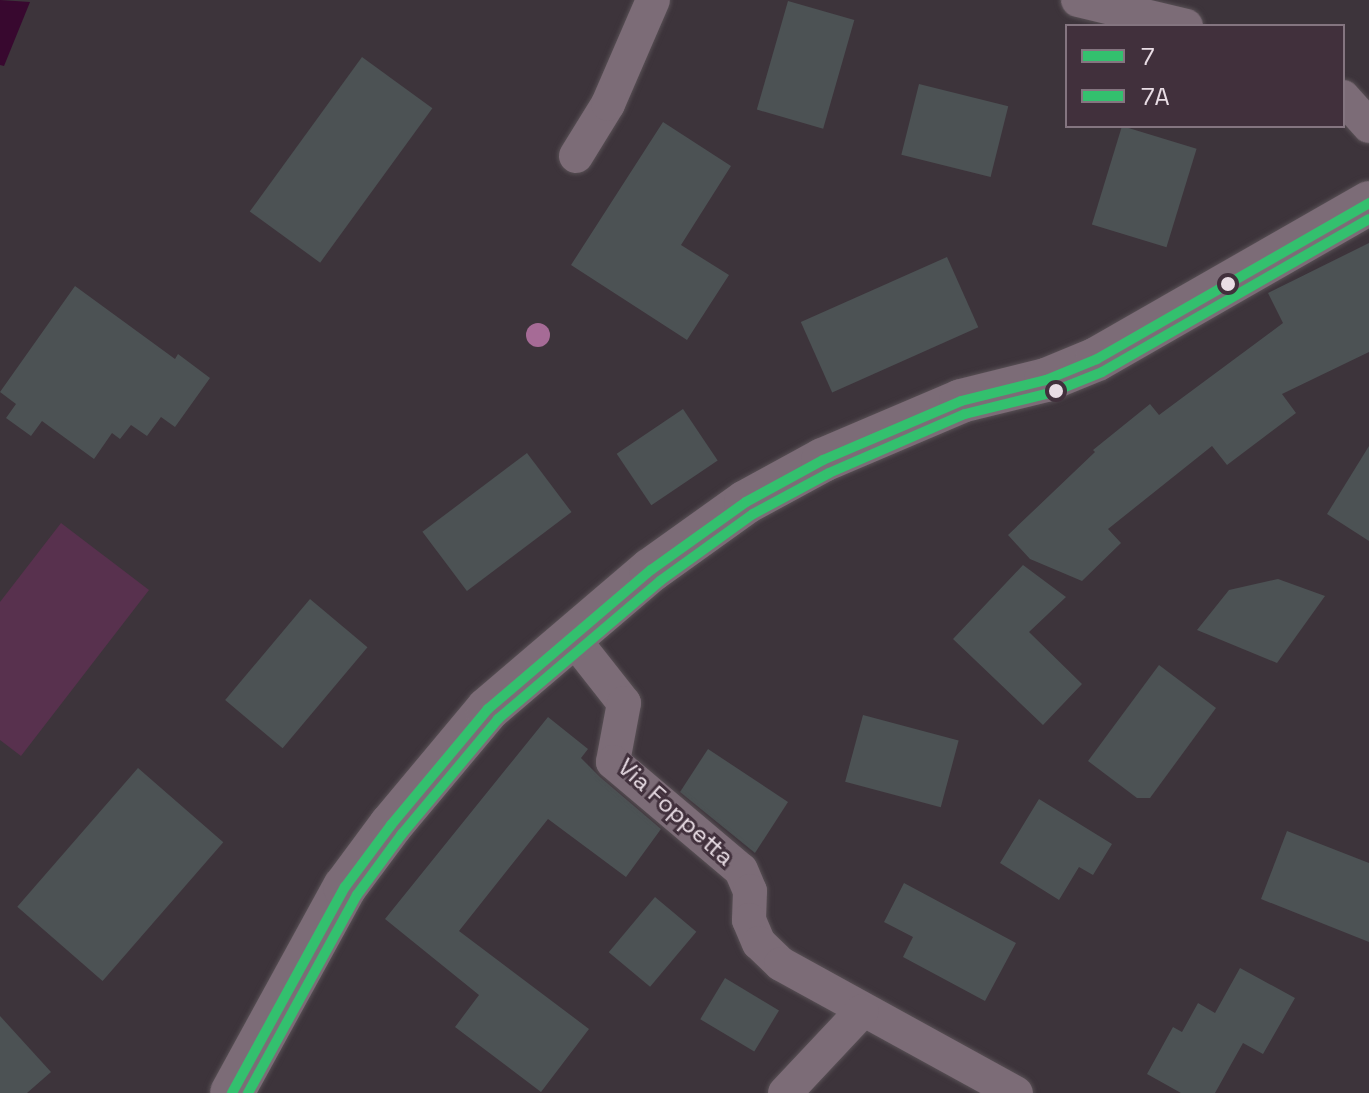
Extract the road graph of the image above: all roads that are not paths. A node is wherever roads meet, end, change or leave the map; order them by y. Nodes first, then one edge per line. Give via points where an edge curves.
1 (653, 0) edge
2 (1078, 0) edge
3 (1178, 24) edge
4 (1345, 99) edge
5 (1369, 126) edge
6 (576, 156) dead end
7 (1369, 203) edge
8 (572, 637) junction
9 (862, 1011) junction
10 (232, 1093) edge
11 (785, 1093) edge
12 (1016, 1093) edge

1 - 6 street via 608,104
2 - 3 street
4 - 5 street
7 - 8 street via 1097,359 1046,380 961,401 810,467 734,511 651,570
8 - 9 street, Via Foppetta via 624,703 613,762 741,870 750,891 749,920 759,943 781,964
8 - 10 street via 488,709 391,825 345,887
9 - 11 street
9 - 12 street, Via Foppetta

